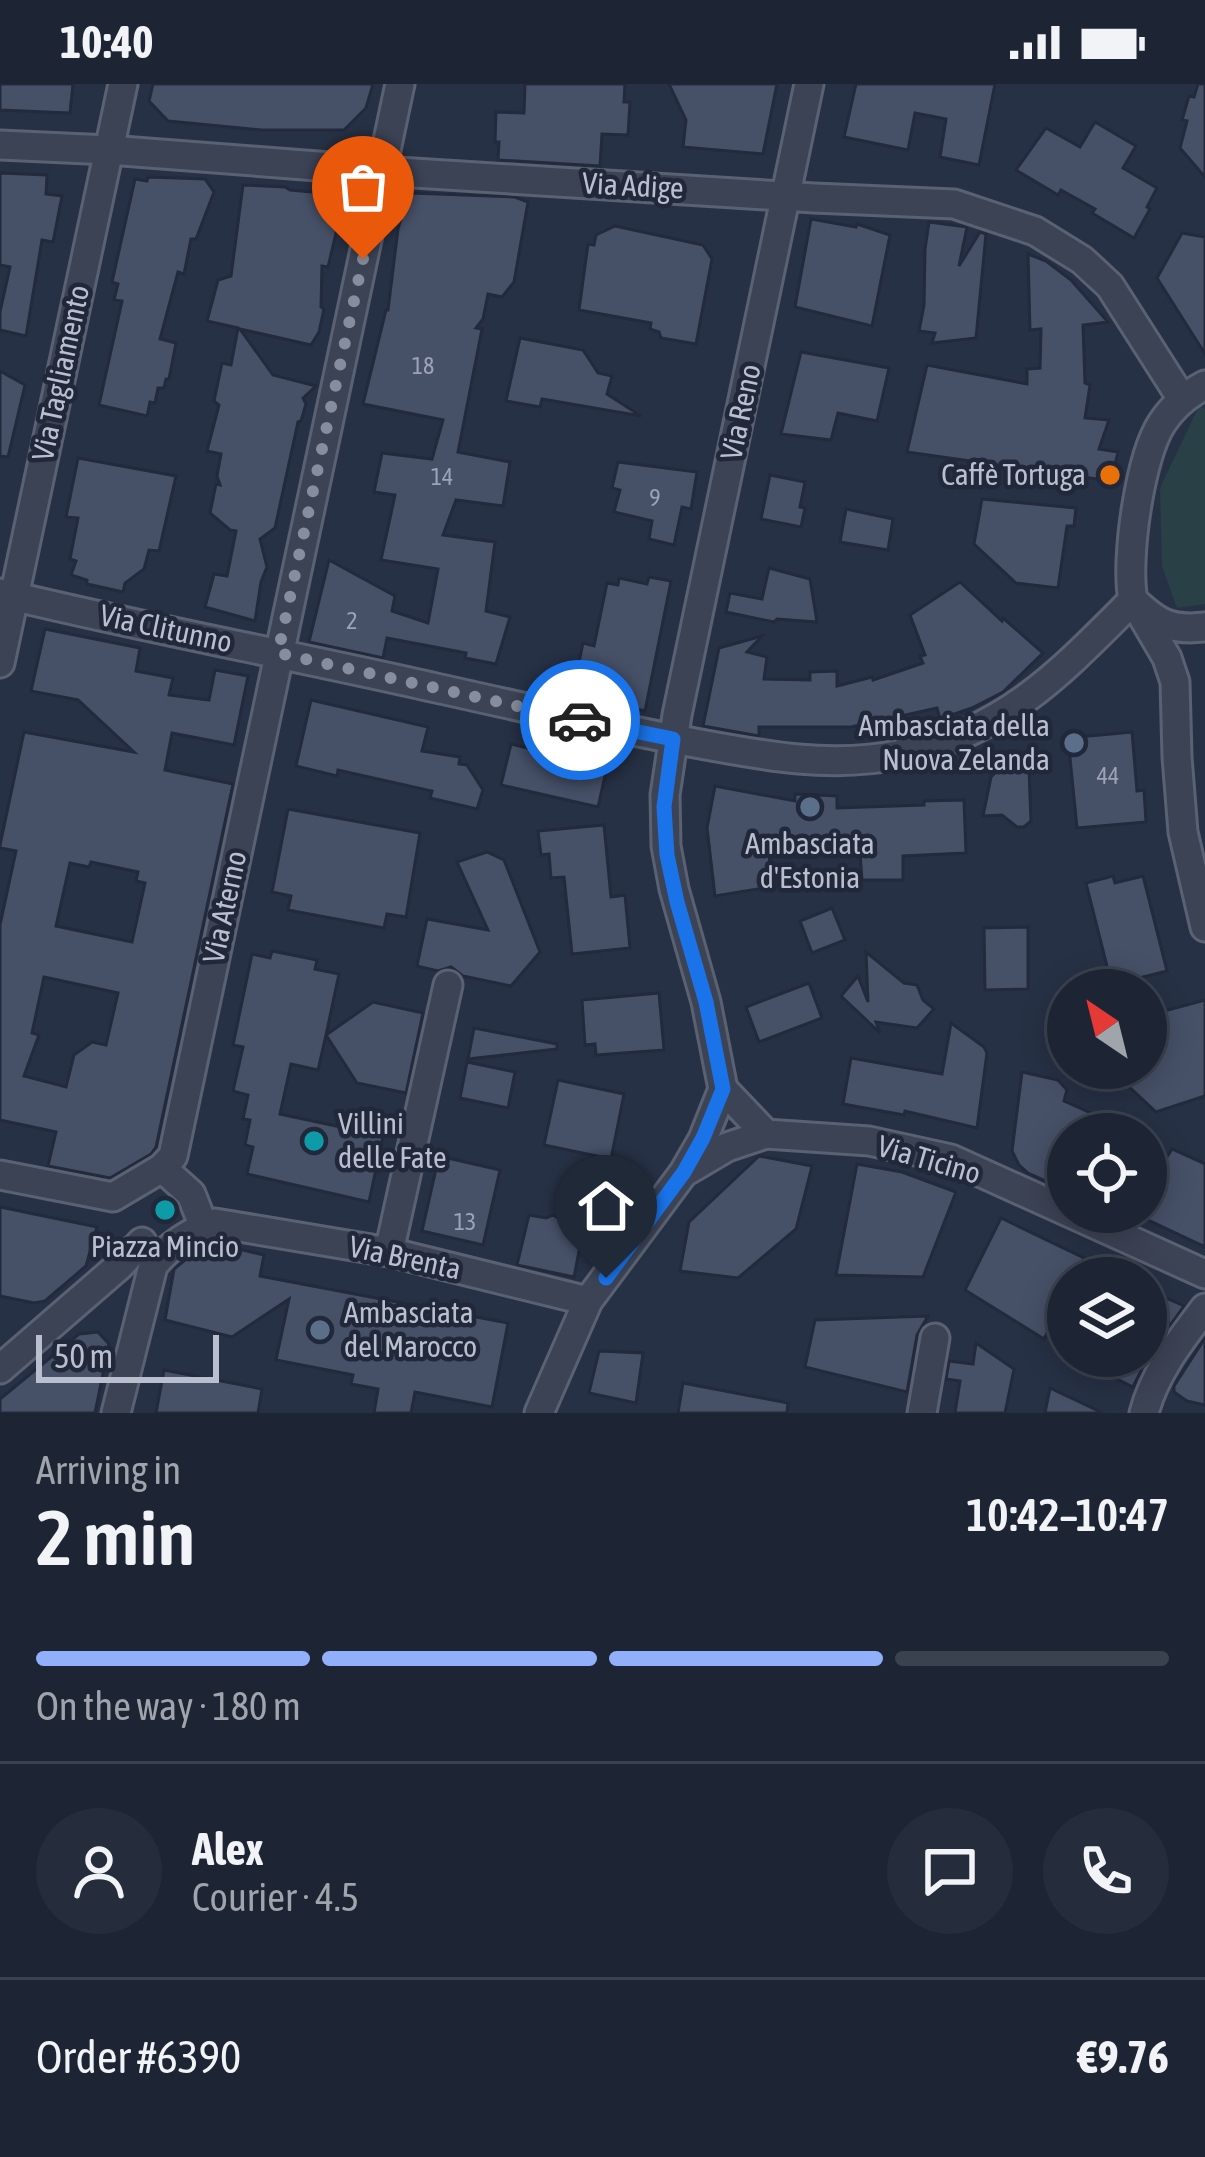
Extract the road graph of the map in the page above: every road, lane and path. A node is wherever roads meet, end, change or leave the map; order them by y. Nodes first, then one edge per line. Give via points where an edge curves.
1 (123, 84) edge
2 (400, 84) edge
3 (809, 84) edge
4 (0, 145) edge
5 (109, 149) junction
6 (382, 171) junction
7 (785, 195) junction
8 (1194, 392) edge
9 (7, 595) edge
10 (1132, 600) junction
11 (1205, 627) edge
12 (278, 653) junction
13 (0, 663) edge
14 (673, 739) junction
15 (1205, 927) edge
16 (448, 985) dead end
17 (723, 1089) junction
18 (766, 1134) junction
19 (166, 1164) junction
20 (684, 1172) junction
21 (0, 1175) edge
22 (112, 1197) junction
23 (212, 1225) junction
24 (389, 1252) junction
25 (152, 1255) junction
26 (1205, 1274) edge
27 (588, 1300) junction
28 (1205, 1308) edge
29 (935, 1338) dead end
30 (0, 1369) edge
31 (116, 1413) edge
32 (539, 1413) edge
33 (922, 1413) edge
34 (1144, 1413) edge

1 - 5 street, Via Tagliamento
2 - 6 street, Via Aterno
3 - 7 street, Via Reno
4 - 5 street, Via Adige
5 - 6 street, Via Adige
5 - 9 street, Via Tagliamento
6 - 7 street, Via Adige
6 - 12 street, Via Aterno
7 - 8 street, Via Adige via 954,204 1035,231 1110,286
7 - 14 street, Via Reno
8 - 10 street via 1160,427 1149,459 1131,546
9 - 12 street, Via Clitunno
9 - 13 street, Via Tagliamento
10 - 11 street via 1161,624
10 - 14 street, Via Clitunno via 1028,699 968,733 907,753 809,761
10 - 15 street via 1175,682 1183,832
12 - 14 street, Via Clitunno
12 - 19 street, Via Aterno
14 - 17 street, Via Reno via 667,855
16 - 24 street
17 - 18 street
17 - 20 street
18 - 20 street
18 - 26 street, Via Ticino via 869,1141 951,1159
19 - 22 street
19 - 23 street
20 - 27 street
21 - 22 street
22 - 25 street
23 - 24 street, Via Brenta
23 - 25 street
24 - 27 street, Via Brenta
25 - 30 street via 119,1266
25 - 31 street
27 - 32 street
28 - 34 street via 1163,1366
29 - 33 street

